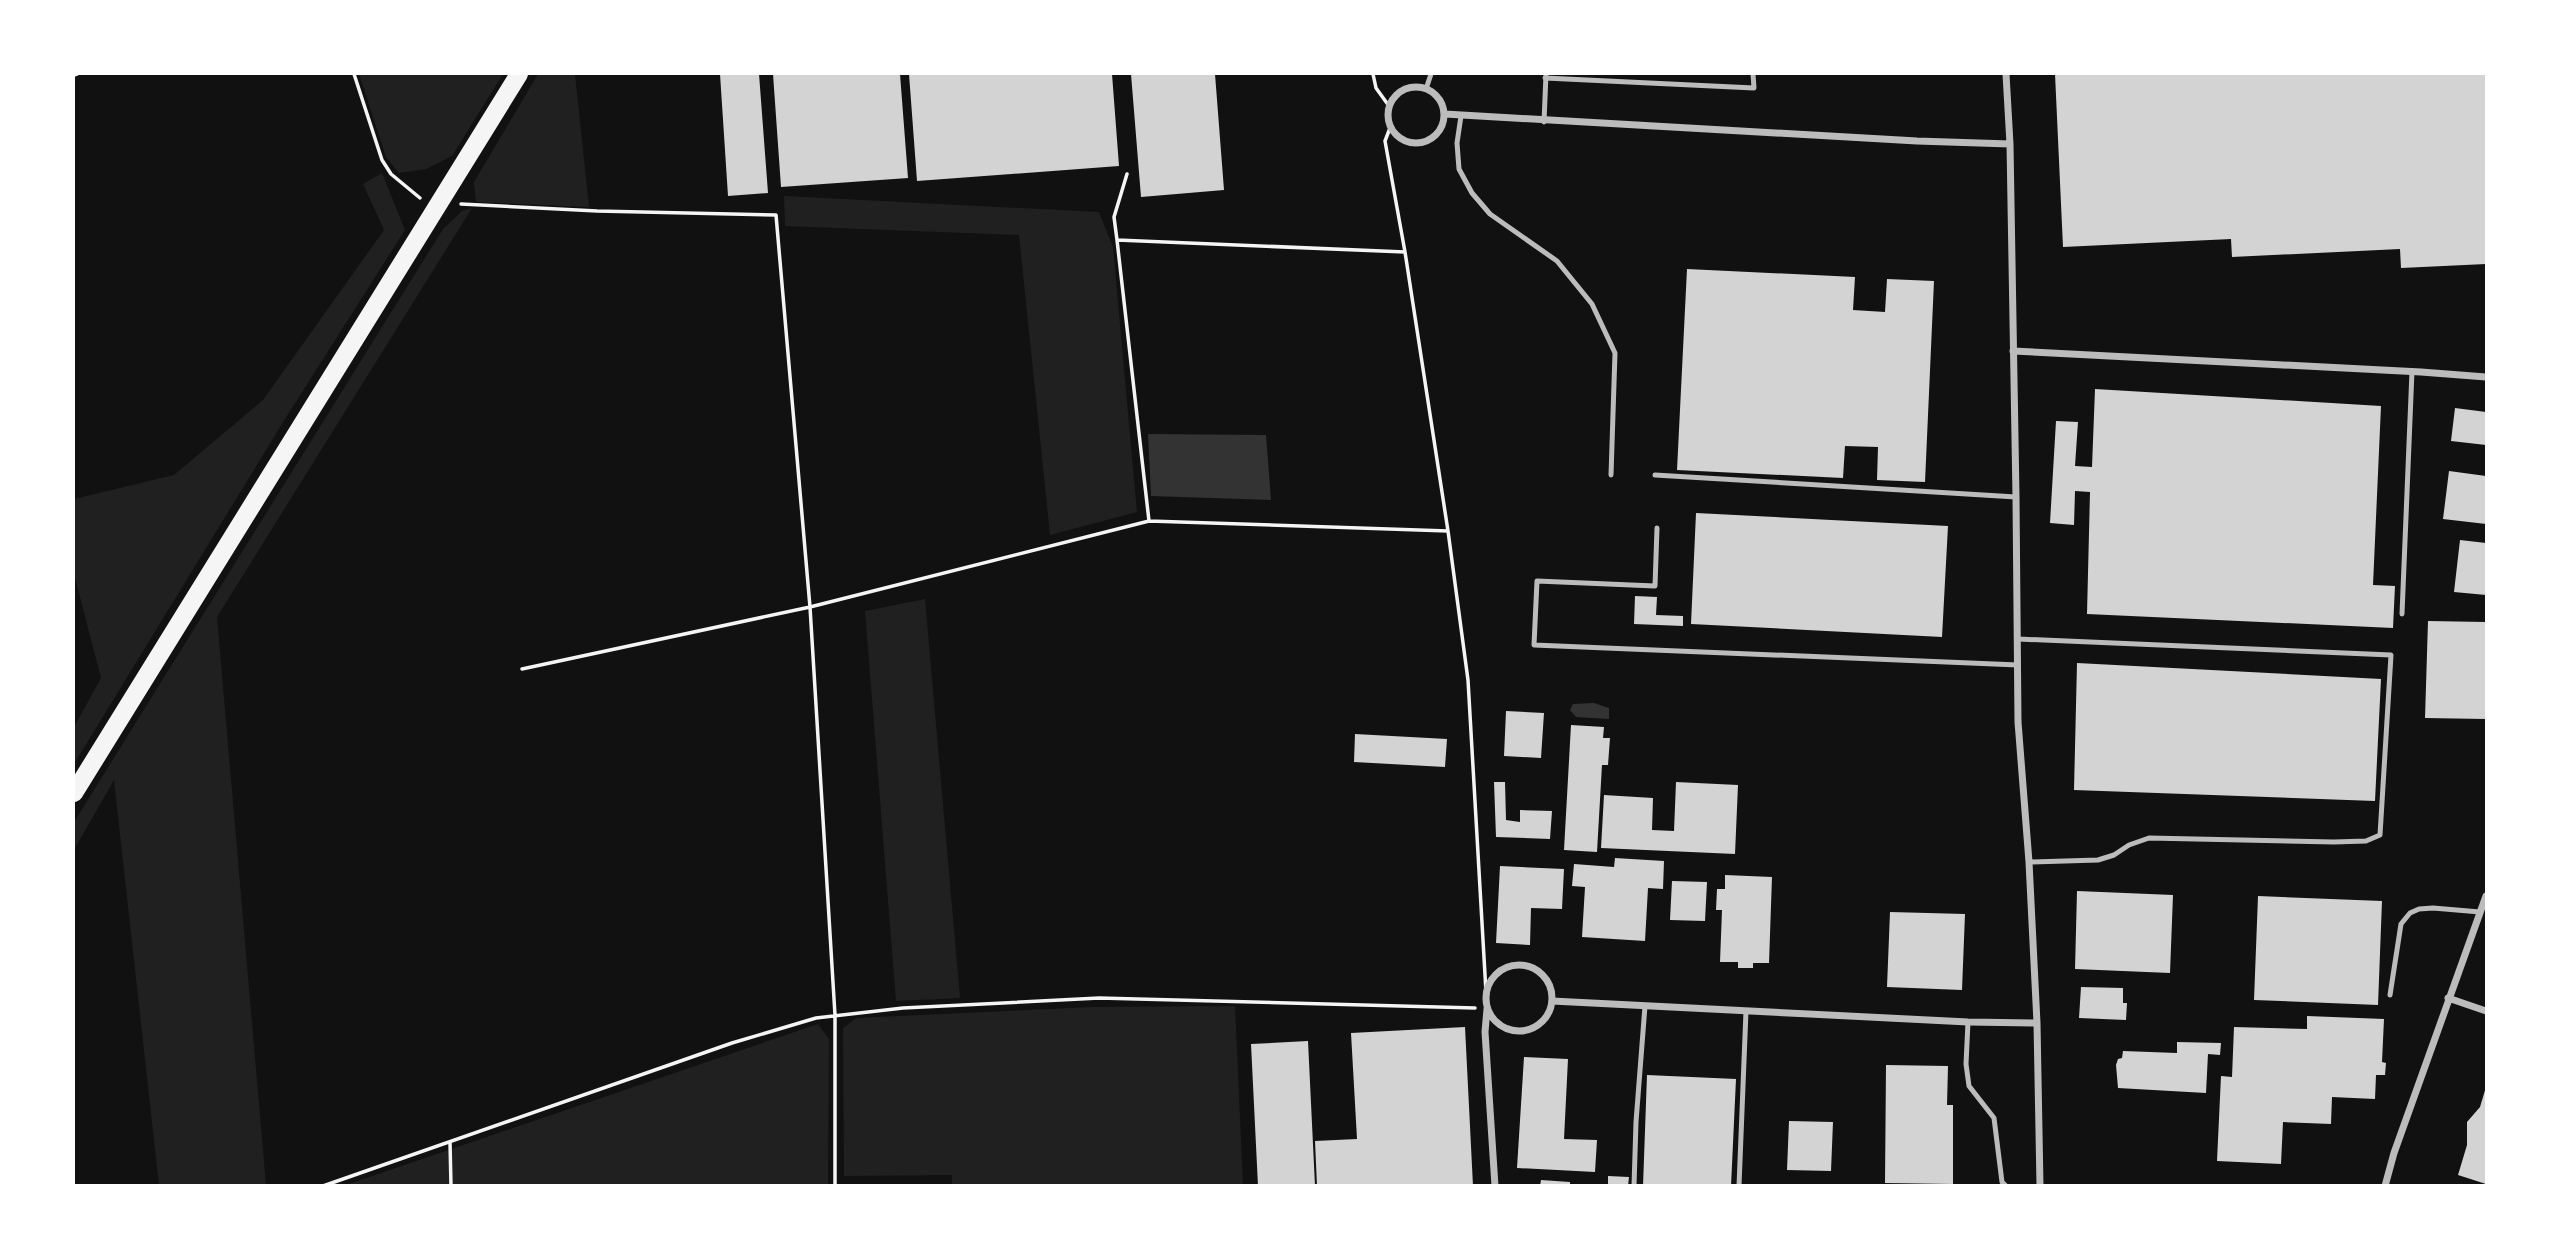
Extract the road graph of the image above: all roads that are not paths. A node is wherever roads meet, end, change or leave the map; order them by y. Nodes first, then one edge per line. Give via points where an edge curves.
1 (519, 74) edge
2 (1431, 74) edge
3 (1753, 74) edge
4 (2006, 74) edge
5 (1546, 76) edge
6 (1426, 89) junction
7 (1445, 114) junction
8 (1461, 116) junction
9 (1544, 122) junction
10 (2010, 144) junction
11 (2013, 351) junction
12 (2412, 371) junction
13 (2487, 377) edge
14 (1611, 475) dead end
15 (1655, 475) dead end
16 (2016, 497) junction
17 (1657, 528) dead end
18 (2402, 614) dead end
19 (2018, 639) junction
20 (2018, 665) junction
21 (74, 793) edge
22 (2029, 862) junction
23 (2487, 896) edge
24 (2480, 912) junction
25 (2390, 995) dead end
26 (2448, 998) junction
27 (1552, 1001) junction
28 (1645, 1006) junction
29 (1487, 1009) junction
30 (1746, 1011) junction
31 (2487, 1011) edge
32 (1968, 1022) junction
33 (2037, 1023) junction
34 (1494, 1185) edge
35 (1634, 1185) edge
36 (1739, 1185) edge
37 (2006, 1185) edge
38 (2040, 1185) edge
39 (2385, 1185) edge

1 - 21 main road
2 - 6 lane
3 - 5 lane via 1754,88
4 - 10 street
5 - 9 lane
6 - 7 street via 1441,102
6 - 7 street via 1407,88 1396,94 1387,117 1390,128 1410,144 1423,144 1435,138
7 - 8 street
8 - 9 street
8 - 14 lane via 1459,169 1472,193 1490,214 1557,261 1592,304 1615,353
9 - 10 street
10 - 11 street
11 - 12 street
11 - 16 street
12 - 13 street
12 - 18 lane
15 - 16 lane
16 - 19 street
17 - 20 lane via 1655,586 1537,581 1534,645
19 - 20 street
19 - 22 lane via 2391,655 2380,835 2366,841 2334,842 2149,838 2098,860
20 - 22 street
22 - 33 street
23 - 24 street
24 - 25 lane via 2432,908 2410,913 2402,924
24 - 26 street
26 - 31 street
26 - 39 street
27 - 28 street
27 - 29 street via 1538,1026 1524,1031 1497,1023
27 - 29 street via 1543,974 1516,965 1502,969 1492,979 1486,992
28 - 30 street
28 - 35 lane
29 - 34 street
30 - 32 street
30 - 36 lane
32 - 33 street
32 - 37 lane via 1969,1086 1994,1118
33 - 38 street

